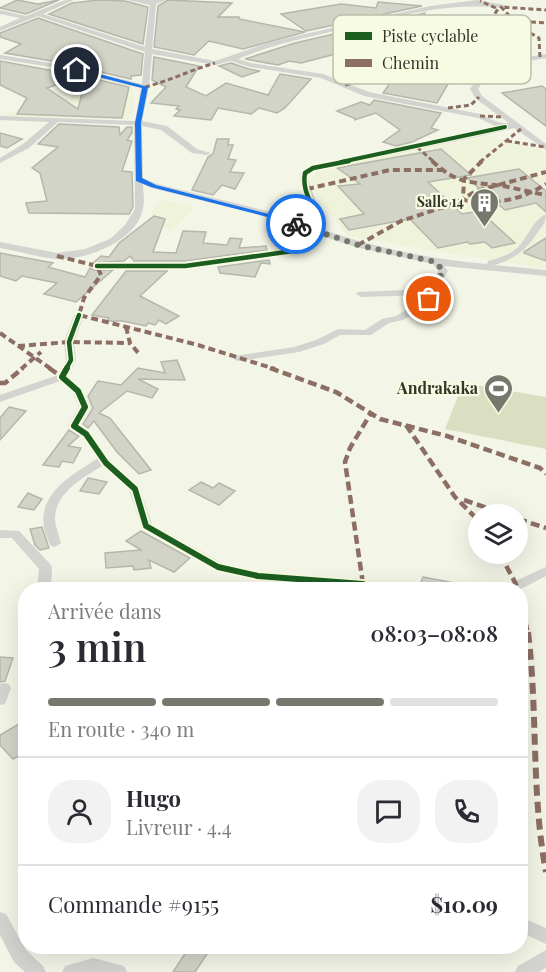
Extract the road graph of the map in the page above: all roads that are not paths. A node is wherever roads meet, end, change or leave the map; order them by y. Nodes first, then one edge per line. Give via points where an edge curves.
1 (71, 0) edge
2 (130, 0) edge
3 (163, 0) edge
4 (421, 0) edge
5 (479, 2) edge
6 (153, 3) junction
7 (503, 6) dead end
8 (422, 9) junction
9 (0, 12) edge
10 (38, 14) junction
11 (395, 15) edge
12 (27, 18) junction
13 (0, 29) edge
14 (333, 29) edge
15 (149, 51) junction
16 (546, 56) edge
17 (0, 57) edge
18 (231, 59) junction
19 (531, 59) edge
20 (333, 80) edge
21 (343, 84) edge
22 (477, 84) edge
23 (145, 87) junction
24 (0, 118) edge
25 (55, 121) junction
26 (138, 123) junction
27 (510, 126) junction
28 (546, 148) edge
29 (207, 153) dead end
30 (0, 161) edge
31 (139, 179) junction
32 (546, 217) edge
33 (318, 230) junction
34 (0, 245) edge
35 (436, 262) junction
36 (98, 266) dead end
37 (478, 266) junction
38 (546, 273) edge
39 (431, 292) junction
40 (361, 294) dead end
41 (79, 315) dead end
42 (239, 358) dead end
43 (62, 376) junction
44 (0, 399) edge
45 (104, 460) junction
46 (0, 534) edge
47 (55, 543) dead end
48 (546, 571) edge
49 (45, 582) edge
50 (337, 582) edge
51 (523, 582) edge
52 (0, 919) edge
53 (528, 928) edge
54 (546, 936) edge
55 (18, 952) edge
56 (19, 954) edge
57 (546, 958) edge
58 (37, 972) edge
59 (71, 972) edge
60 (118, 972) edge
61 (524, 972) edge

1 - 10 street
2 - 6 street
3 - 6 street
4 - 8 street
5 - 7 street
5 - 8 street
6 - 15 street
8 - 11 street
9 - 12 street
10 - 12 street
10 - 15 street
12 - 13 street
14 - 18 street via 270,43
15 - 18 street via 215,63
15 - 23 street
16 - 19 street
17 - 23 street
18 - 20 street
21 - 27 street via 367,94 480,116
22 - 27 street via 474,89 479,97
23 - 26 street
24 - 25 street
25 - 26 street
25 - 30 street via 26,146
26 - 29 street via 164,128 195,151
26 - 31 street
27 - 28 street
27 - 33 street via 313,168 304,178
31 - 33 street
31 - 34 street via 139,209 129,227 113,241 87,252 57,256
32 - 37 street via 513,258
33 - 35 street via 358,245
33 - 36 street via 300,250 185,266
35 - 37 street
35 - 39 street via 443,271
37 - 38 street
39 - 40 street
39 - 42 street via 429,299 417,304 416,309 367,333 338,332 295,350
41 - 43 street via 69,342 71,360
43 - 44 street
43 - 45 street via 78,391 85,407 74,426 86,434
45 - 47 street via 75,478 55,498 49,519
45 - 50 street via 135,489 146,526 218,567 258,576
46 - 49 street via 15,534 37,556 46,568
48 - 51 street
52 - 55 street
53 - 54 street
56 - 58 street
57 - 61 street
59 - 60 street via 93,966

